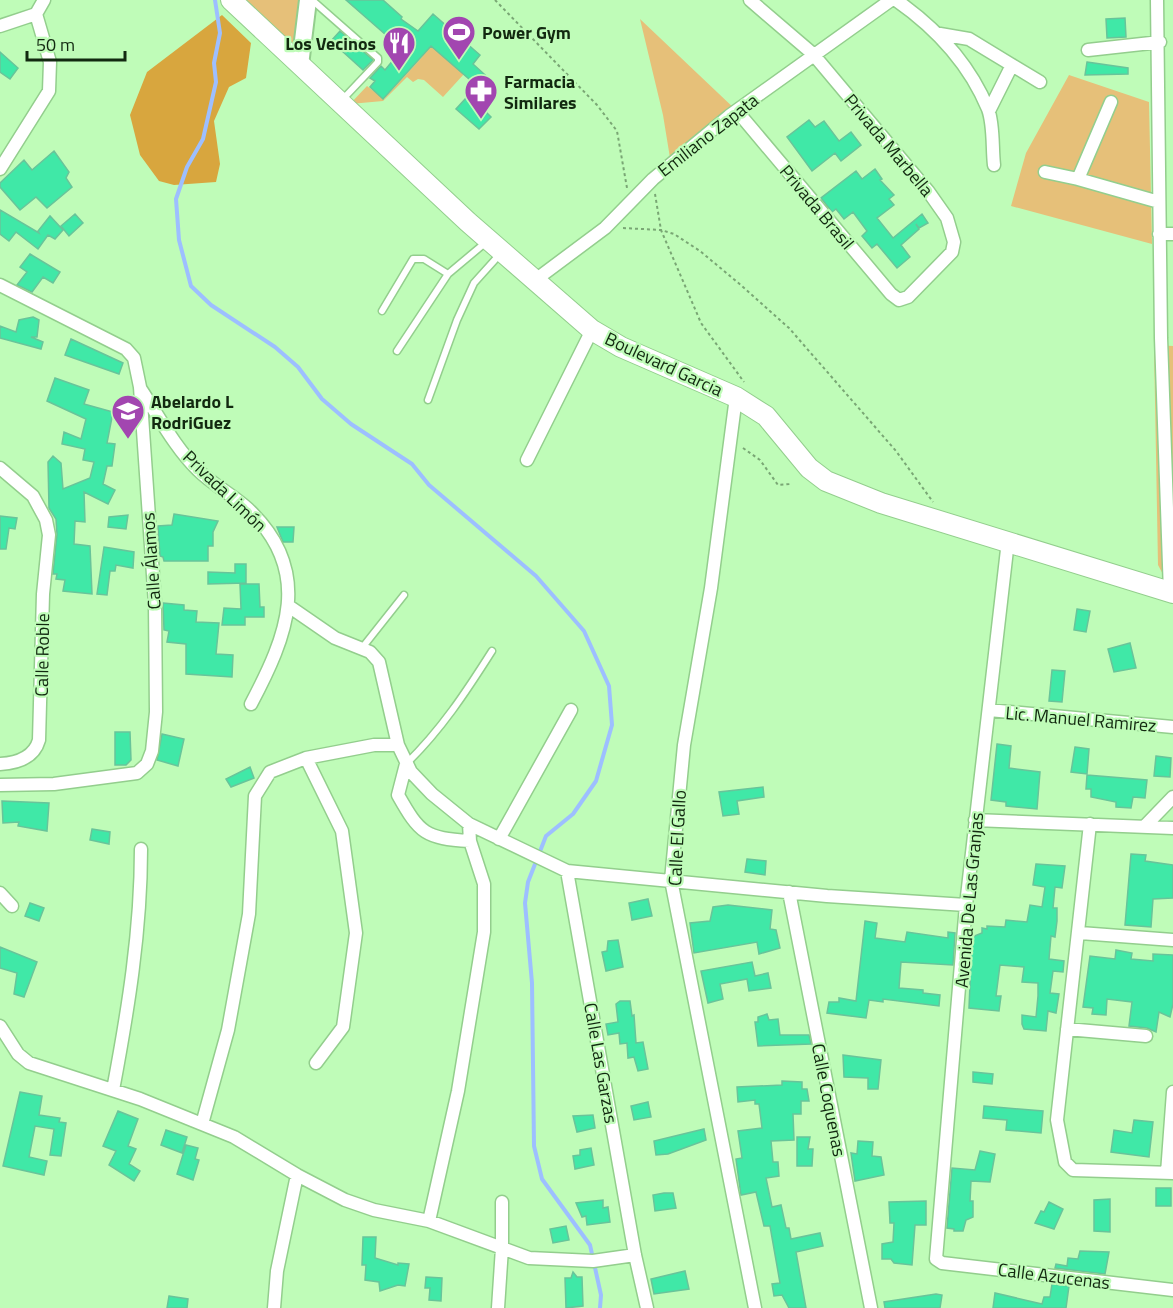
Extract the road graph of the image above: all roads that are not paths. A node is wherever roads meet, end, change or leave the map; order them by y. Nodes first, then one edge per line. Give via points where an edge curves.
1 (44, 0) edge
2 (231, 0) edge
3 (310, 0) edge
4 (750, 0) edge
5 (891, 0) edge
6 (896, 0) edge
7 (1157, 0) edge
8 (36, 14) junction
9 (0, 26) edge
10 (940, 34) junction
11 (1160, 42) junction
12 (1088, 50) dead end
13 (813, 54) junction
14 (300, 65) junction
15 (1012, 65) junction
16 (1040, 82) dead end
17 (340, 102) junction
18 (1111, 102) dead end
19 (737, 111) junction
20 (989, 111) junction
21 (994, 165) dead end
22 (0, 169) edge
23 (1045, 172) dead end
24 (1078, 179) junction
25 (1159, 202) junction
26 (1159, 234) junction
27 (1173, 234) edge
28 (495, 246) junction
29 (448, 274) junction
30 (534, 281) junction
31 (0, 285) edge
32 (899, 300) joint
33 (382, 311) dead end
34 (592, 330) junction
35 (397, 351) dead end
36 (140, 387) junction
37 (742, 393) junction
38 (428, 400) dead end
39 (527, 460) dead end
40 (0, 468) edge
41 (1008, 542) junction
42 (1171, 593) edge
43 (404, 595) dead end
44 (290, 608) junction
45 (362, 648) junction
46 (492, 651) dead end
47 (251, 704) dead end
48 (571, 710) dead end
49 (989, 710) junction
50 (1173, 728) edge
51 (398, 745) junction
52 (306, 758) junction
53 (0, 764) edge
54 (406, 764) junction
55 (0, 785) edge
56 (1173, 797) edge
57 (975, 820) junction
58 (469, 824) junction
59 (1090, 824) junction
60 (1145, 826) junction
61 (1173, 828) edge
62 (499, 839) junction
63 (470, 841) junction
64 (141, 849) dead end
65 (567, 871) junction
66 (671, 880) junction
67 (789, 892) junction
68 (0, 893) edge
69 (966, 905) junction
70 (12, 906) dead end
71 (1080, 933) junction
72 (1173, 940) edge
73 (0, 1026) edge
74 (1067, 1029) junction
75 (1146, 1036) dead end
76 (316, 1063) dead end
77 (114, 1090) junction
78 (1173, 1092) edge
79 (202, 1124) junction
80 (1170, 1173) edge
81 (297, 1175) junction
82 (502, 1202) dead end
83 (429, 1221) junction
84 (502, 1248) junction
85 (635, 1254) junction
86 (936, 1259) joint
87 (1173, 1290) edge
88 (274, 1308) edge
89 (498, 1308) edge
90 (647, 1308) edge
91 (755, 1308) edge
92 (870, 1308) edge

1 - 8 street
2 - 14 main road, Boulevard Garcia
3 - 14 street
3 - 17 lane via 378,58
4 - 13 street, Privada Marbella
5 - 13 street, Emiliano Zapata
6 - 10 street
7 - 11 street
8 - 9 street
8 - 22 street via 50,62 49,91
10 - 15 street via 969,39
10 - 20 street
11 - 12 street
11 - 25 street
13 - 19 street, Emiliano Zapata
13 - 32 street, Privada Marbella via 947,218 954,242 952,252 908,297
14 - 17 main road, Boulevard Garcia
15 - 16 street
15 - 20 street
17 - 28 main road, Boulevard Garcia
18 - 24 street
19 - 30 street, Emiliano Zapata via 653,179 605,228
19 - 32 street, Privada Brasil
20 - 21 street
23 - 24 street
24 - 25 street
25 - 26 street
26 - 27 street
26 - 42 street
28 - 29 lane
28 - 30 main road, Boulevard Garcia
28 - 38 lane via 457,320
29 - 33 lane via 424,258 413,259
29 - 35 lane
30 - 34 main road, Boulevard Garcia
31 - 36 street, Calle Álamos via 126,349 134,358
34 - 37 main road, Boulevard Garcia via 621,347
34 - 39 street
36 - 44 street, Privada Limón via 198,471 248,508 275,542 285,566
36 - 55 street, Calle Álamos via 155,627 156,712 152,751 147,764 137,773 54,784
37 - 41 main road, Boulevard Garcia via 809,468 826,481 860,496
37 - 66 street, Calle El Gallo via 684,745
40 - 53 street, Calle Roble via 33,496 50,535 43,594 39,740 30,755 15,763
41 - 42 main road, Boulevard Garcia
41 - 49 street, Avenida De Las Granjas
43 - 45 lane
44 - 45 street via 335,638
44 - 47 street, Privada Limón via 276,656
45 - 51 street via 379,662
46 - 54 lane via 459,703
48 - 62 street
49 - 50 street, Lic. Manuel Ramirez
49 - 57 street, Avenida De Las Granjas
51 - 52 street via 374,745
51 - 54 street
52 - 76 street via 342,831 356,933 343,1027
52 - 79 street via 270,772 255,796 249,914 228,1030
54 - 58 street via 432,794
54 - 63 street via 398,795 415,825 437,839
56 - 60 street
57 - 59 street
57 - 69 street, Avenida De Las Granjas
58 - 62 street
58 - 63 street
59 - 60 street
59 - 71 street
60 - 61 street
62 - 65 street
63 - 83 street via 484,884 484,932 458,1091
64 - 77 street via 141,898
65 - 66 street
65 - 85 street, Calle Las Garzas
66 - 67 street
66 - 91 street, Calle El Gallo
67 - 69 street
67 - 92 street, Calle Coquenas
68 - 70 street
69 - 86 street, Avenida De Las Granjas
71 - 72 street
71 - 74 street
73 - 77 street via 18,1054 29,1063
74 - 75 street
74 - 80 street via 1057,1120 1065,1162 1073,1170
77 - 79 street
78 - 80 street
79 - 81 street via 234,1137
81 - 83 street via 355,1203
81 - 88 street via 277,1271
82 - 84 street
83 - 84 street
84 - 85 street via 530,1258 593,1261
84 - 89 street
85 - 90 street, Calle Las Garzas
86 - 87 street, Calle Azucenas via 942,1263

